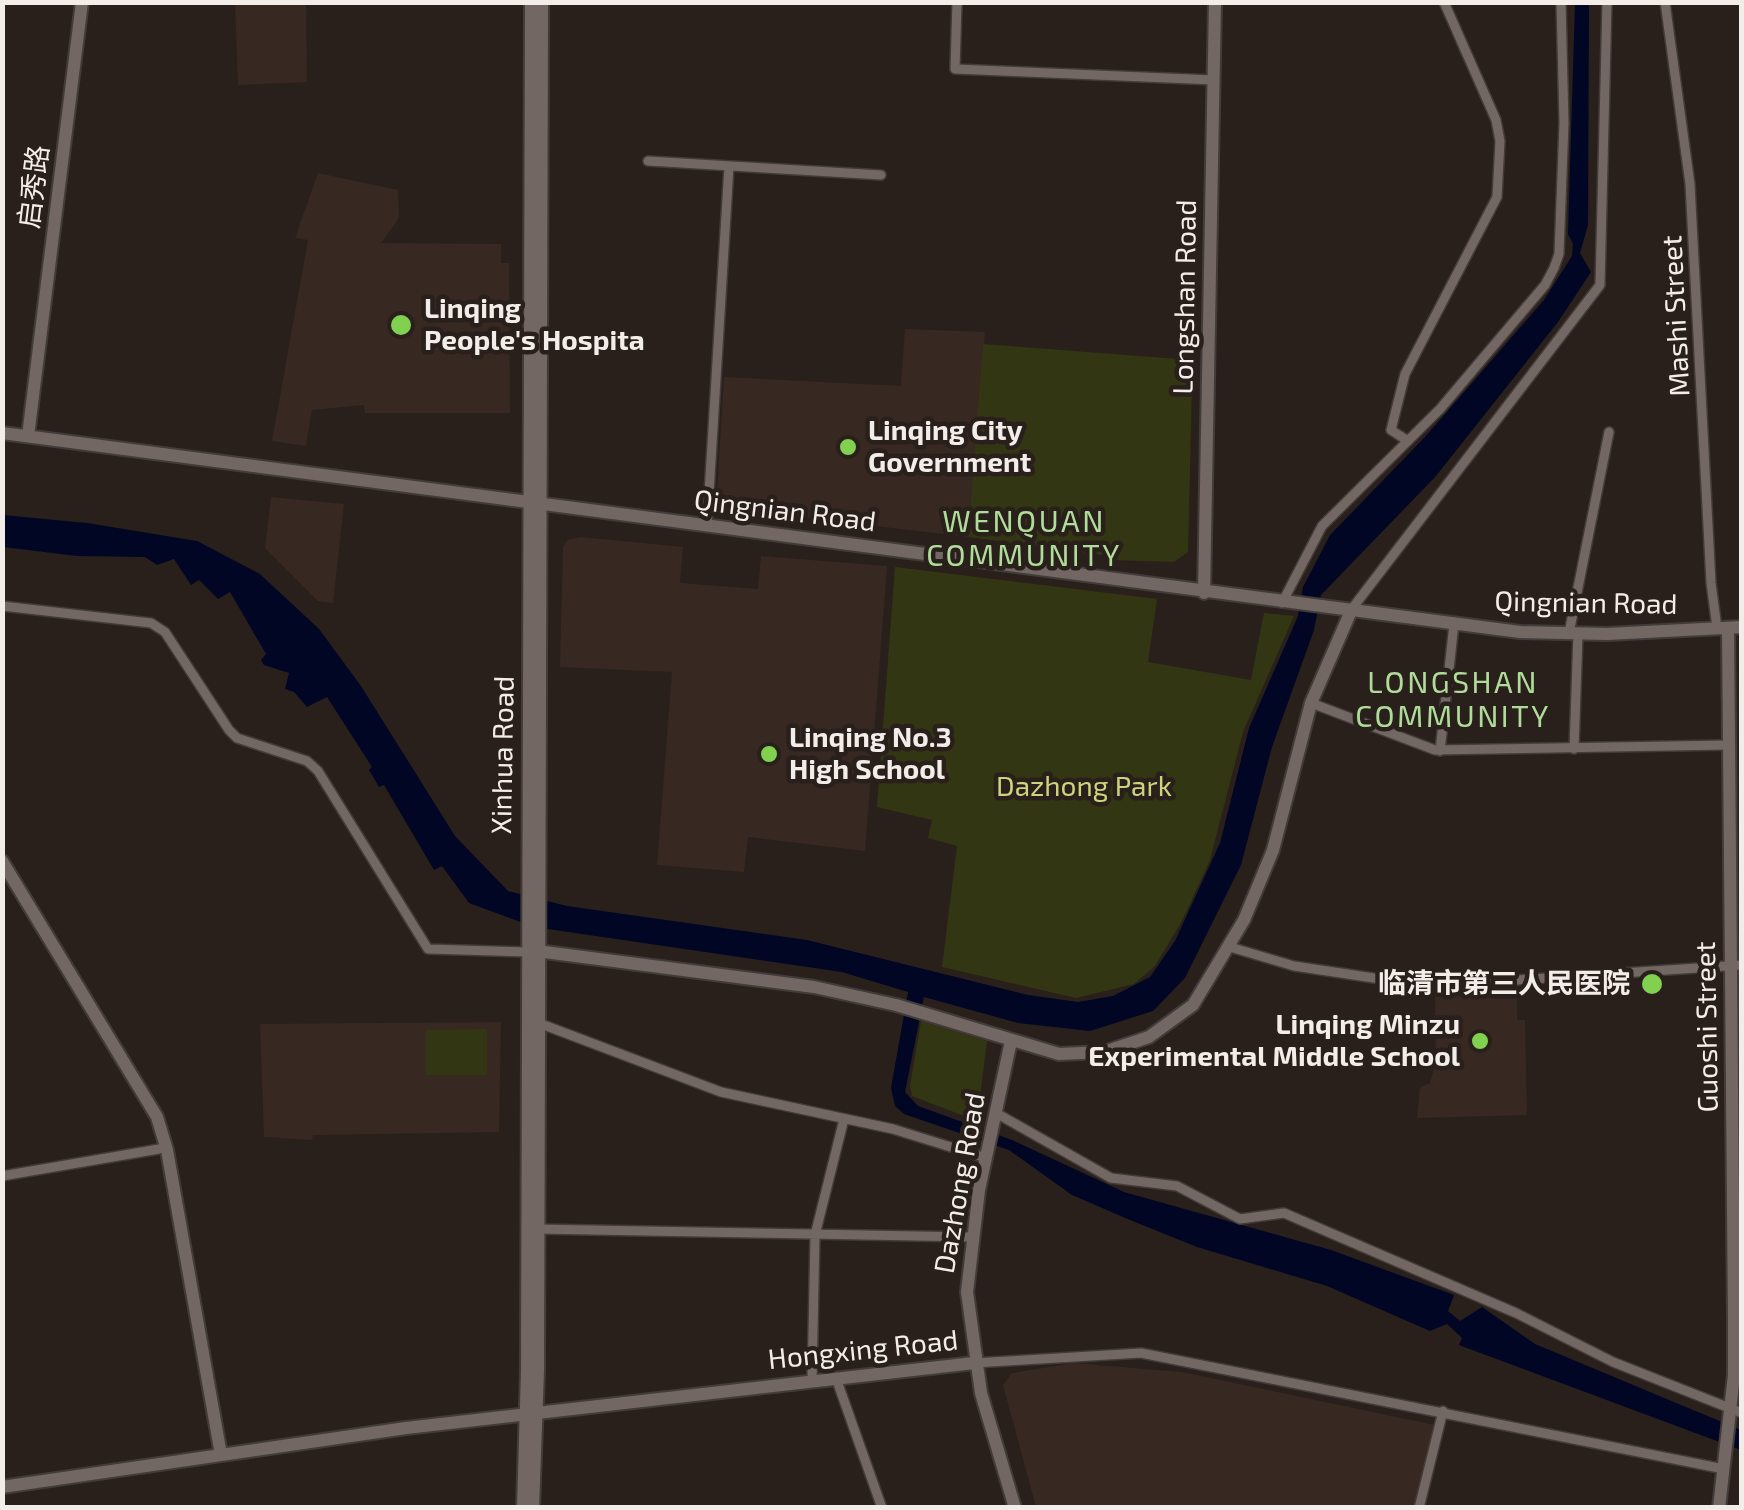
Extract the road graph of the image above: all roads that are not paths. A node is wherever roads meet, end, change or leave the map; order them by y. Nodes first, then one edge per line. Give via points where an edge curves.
1 (82, 2) edge
2 (531, 2) edge
3 (542, 2) edge
4 (957, 2) edge
5 (1215, 2) edge
6 (1444, 2) edge
7 (1560, 2) edge
8 (1608, 2) edge
9 (1665, 2) edge
10 (1214, 80) junction
11 (648, 161) dead end
12 (729, 166) junction
13 (881, 175) dead end
14 (1609, 432) dead end
15 (2, 433) edge
16 (28, 436) junction
17 (1408, 441) junction
18 (536, 504) junction
19 (707, 526) junction
20 (1204, 593) junction
21 (1282, 603) junction
22 (2, 606) edge
23 (1350, 611) junction
24 (1454, 624) junction
25 (1729, 628) edge
26 (1574, 633) junction
27 (1311, 703) junction
28 (1728, 745) junction
29 (1574, 749) junction
30 (1440, 751) junction
31 (2, 862) edge
32 (2, 874) edge
33 (531, 945) junction
34 (1230, 947) junction
35 (1737, 965) edge
36 (536, 1022) junction
37 (1011, 1041) junction
38 (996, 1113) junction
39 (844, 1118) junction
40 (159, 1149) junction
41 (986, 1158) junction
42 (2, 1176) edge
43 (1738, 1188) edge
44 (538, 1229) junction
45 (816, 1234) junction
46 (971, 1238) junction
47 (1738, 1337) edge
48 (974, 1363) junction
49 (836, 1378) junction
50 (812, 1380) junction
51 (1443, 1411) junction
52 (1736, 1411) edge
53 (531, 1413) junction
54 (218, 1456) junction
55 (1724, 1469) junction
56 (2, 1488) edge
57 (523, 1508) edge
58 (534, 1508) edge
59 (882, 1508) edge
60 (1015, 1508) edge
61 (1419, 1508) edge
62 (1719, 1508) edge

1 - 16 street, 启秀路
2 - 18 street, Xinhua Road
3 - 18 street, Xinhua Road
4 - 10 street via 954,69
5 - 10 street, Longshan Road
6 - 17 street via 1496,120 1497,197 1405,374 1391,430
7 - 17 street via 1560,254 1545,285
8 - 23 street via 1600,285
9 - 25 street, Mashi Street via 1692,200 1710,583
10 - 20 street, Longshan Road
11 - 12 street
12 - 13 street
12 - 19 street
14 - 26 street
15 - 16 street, Qingnian Road
16 - 18 street, Qingnian Road
17 - 21 street via 1322,526
18 - 19 street, Qingnian Road
18 - 33 street, Xinhua Road
19 - 20 street, Qingnian Road
20 - 21 street, Qingnian Road
21 - 23 street, Qingnian Road
22 - 33 street via 150,623 164,632 237,738 318,771 428,949
23 - 24 street, Qingnian Road
23 - 27 street
24 - 26 street, Qingnian Road
24 - 30 street
25 - 26 street, Qingnian Road
25 - 28 street, Guoshi Street
26 - 29 street
27 - 30 street
27 - 34 street via 1273,850
28 - 29 street
28 - 35 street, Guoshi Street
29 - 30 street
31 - 54 street via 157,1117
32 - 40 street via 150,1120
33 - 36 street, Xinhua Road
33 - 37 street via 814,988
33 - 53 street, Xinhua Road
34 - 35 street via 1294,966 1427,986
34 - 37 street via 1193,1006 1150,1038 1087,1054
35 - 43 street, Guoshi Street
36 - 39 street via 721,1092
36 - 44 street, Xinhua Road
37 - 38 street, Dazhong Road
38 - 41 street, Dazhong Road
38 - 52 street via 1111,1178 1176,1186 1240,1219 1284,1213
39 - 41 street
39 - 45 street
40 - 42 street
40 - 54 street
41 - 46 street, Dazhong Road
43 - 47 street, Guoshi Street
44 - 45 street
44 - 53 street, Xinhua Road
45 - 46 street
45 - 50 street
46 - 48 street, Dazhong Road via 967,1292
47 - 52 street, Guoshi Street
48 - 49 street, Hongxing Road
48 - 51 street, Hongxing Road via 1141,1352
48 - 60 street, Dazhong Road
49 - 50 street, Hongxing Road
49 - 59 street
50 - 53 street, Hongxing Road
51 - 55 street, Hongxing Road
51 - 61 street
52 - 55 street, Guoshi Street
53 - 54 street, Hongxing Road
53 - 57 street, Xinhua Road
53 - 58 street, Xinhua Road
54 - 56 street, Hongxing Road
55 - 62 street, Guoshi Street

